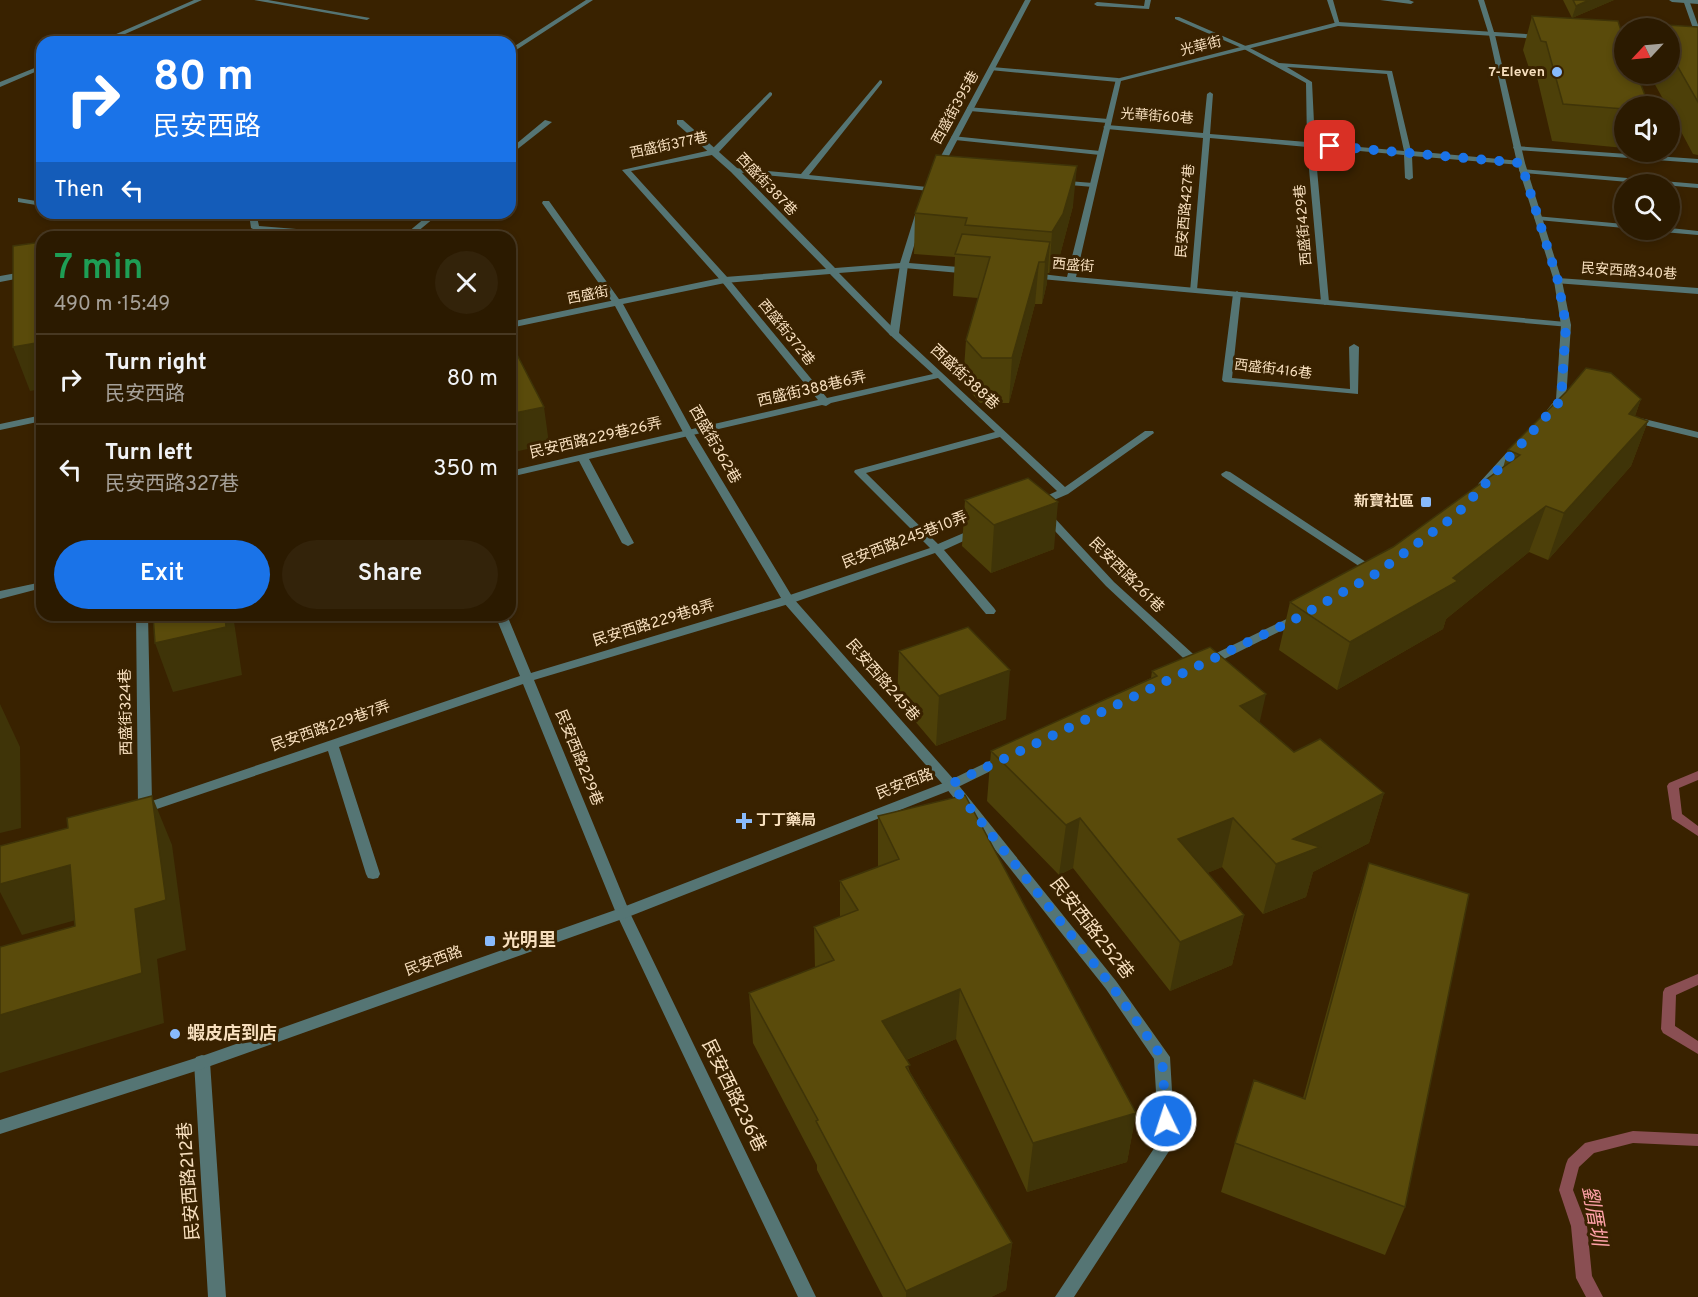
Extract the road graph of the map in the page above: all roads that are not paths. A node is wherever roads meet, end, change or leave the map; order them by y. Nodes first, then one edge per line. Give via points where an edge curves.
1 (199, 0) edge
2 (257, 0) edge
3 (590, 0) edge
4 (1028, 0) edge
5 (1148, 0) edge
6 (1330, 0) edge
7 (1383, 0) edge
8 (1481, 0) edge
9 (1672, 0) edge
10 (1686, 1) edge
11 (1411, 2) dead end
12 (1698, 2) edge
13 (1097, 4) dead end
14 (367, 18) dead end
15 (1177, 18) dead end
16 (1338, 24) junction
17 (1698, 34) edge
18 (1492, 35) junction
19 (115, 36) edge
20 (1547, 37) edge
21 (516, 48) edge
22 (1246, 48) junction
23 (1275, 65) junction
24 (992, 69) junction
25 (36, 70) edge
26 (1118, 80) junction
27 (880, 82) dead end
28 (0, 85) edge
29 (770, 94) dead end
30 (1210, 94) dead end
31 (970, 109) junction
32 (548, 122) dead end
33 (680, 122) dead end
34 (1107, 124) junction
35 (1206, 134) junction
36 (955, 138) junction
37 (1311, 145) junction
38 (516, 148) edge
39 (1517, 148) junction
40 (714, 153) junction
41 (1100, 153) junction
42 (1408, 153) junction
43 (1698, 161) edge
44 (1522, 167) junction
45 (938, 169) junction
46 (734, 170) junction
47 (950, 170) edge
48 (803, 177) junction
49 (1409, 178) dead end
50 (1045, 180) edge
51 (1093, 185) junction
52 (1698, 186) edge
53 (927, 189) junction
54 (21, 200) dead end
55 (924, 200) edge
56 (36, 203) edge
57 (546, 203) dead end
58 (921, 211) edge
59 (1538, 218) junction
60 (254, 219) edge
61 (428, 219) edge
62 (1614, 225) edge
63 (294, 231) edge
64 (414, 231) edge
65 (1680, 231) edge
66 (1698, 233) edge
67 (904, 265) junction
68 (829, 270) junction
69 (976, 271) edge
70 (36, 273) edge
71 (1023, 275) edge
72 (0, 279) edge
73 (1071, 279) junction
74 (725, 280) junction
75 (1558, 281) junction
76 (1193, 290) junction
77 (1698, 291) edge
78 (1237, 294) junction
79 (1325, 302) junction
80 (618, 304) junction
81 (516, 324) edge
82 (1566, 325) junction
83 (894, 334) junction
84 (1354, 347) dead end
85 (940, 375) junction
86 (826, 403) junction
87 (1617, 415) edge
88 (1546, 417) edge
89 (36, 419) edge
90 (0, 426) edge
91 (1149, 433) dead end
92 (689, 434) junction
93 (1001, 434) junction
94 (1698, 435) edge
95 (1523, 441) edge
96 (582, 458) junction
97 (516, 473) edge
98 (1226, 474) dead end
99 (1064, 492) junction
100 (1471, 499) edge
101 (986, 527) edge
102 (628, 543) dead end
103 (937, 549) junction
104 (1377, 573) edge
105 (36, 586) edge
106 (0, 595) edge
107 (788, 600) junction
108 (990, 611) dead end
109 (1309, 611) edge
110 (142, 621) edge
111 (504, 621) edge
112 (528, 678) junction
113 (332, 744) junction
114 (1016, 754) edge
115 (951, 784) junction
116 (145, 808) junction
117 (123, 816) edge
118 (373, 874) dead end
119 (623, 913) junction
120 (202, 1062) junction
121 (0, 1127) edge
122 (217, 1297) edge
123 (807, 1297) edge
124 (1064, 1297) edge

1 - 19 street
2 - 14 street
3 - 21 street
4 - 24 street, 西盛街395巷
5 - 13 street via 1147,8
6 - 16 street
7 - 11 street
8 - 18 street
9 - 10 street
10 - 12 street
10 - 17 street
15 - 22 street
16 - 18 street, 光華街
16 - 22 street, 光華街
18 - 20 street, 光華街
18 - 39 street
22 - 23 street
22 - 26 street, 光華街
23 - 37 street, 西盛街429巷 via 1309,82
23 - 42 street via 1390,72
24 - 26 street, 光華街
24 - 31 street, 西盛街395巷
25 - 28 street
26 - 34 street
27 - 48 street
29 - 40 street, 西盛街377巷
30 - 35 street, 民安西路427巷
31 - 34 street, 光華街60巷
31 - 36 street, 西盛街395巷
32 - 38 street
33 - 40 street, 西盛街387巷
34 - 35 street, 光華街60巷
34 - 41 street
35 - 37 street, 光華街60巷
35 - 76 street, 民安西路427巷
36 - 41 street
36 - 45 street, 西盛街395巷
37 - 42 street, 光華街60巷
37 - 79 street, 西盛街429巷
39 - 43 street
39 - 44 street
40 - 46 street, 西盛街387巷
40 - 74 street, 西盛街377巷 via 626,170
41 - 51 street
42 - 44 street, 光華街60巷
42 - 49 street
44 - 52 street, 光華街60巷
44 - 59 street
45 - 47 street
45 - 53 street, 西盛街395巷
46 - 48 street
46 - 68 street, 西盛街387巷
48 - 53 street
50 - 51 street
51 - 73 street
53 - 55 street, 西盛街395巷
54 - 56 street
57 - 80 street, 西盛街362巷
58 - 67 street
59 - 62 street
59 - 75 street
60 - 63 street via 255,228
61 - 64 street
65 - 66 street
67 - 68 street, 西盛街
67 - 69 street, 西盛街
67 - 83 street
68 - 74 street, 西盛街
68 - 83 street, 西盛街387巷
70 - 72 street
71 - 73 street, 西盛街
73 - 76 street, 西盛街
74 - 80 street, 西盛街
74 - 86 street, 西盛街372巷
75 - 77 street, 民安西路340巷
75 - 82 street
76 - 78 street, 西盛街
78 - 79 street, 西盛街
78 - 84 street, 西盛街416巷 via 1227,380 1355,392
79 - 82 street, 西盛街
80 - 81 street, 西盛街
80 - 92 street, 西盛街362巷
82 - 88 street via 1567,402
83 - 85 street, 西盛街388巷
85 - 86 street, 西盛街388巷6弄
85 - 93 street, 西盛街388巷
86 - 92 street, 西盛街388巷6弄
87 - 94 street
89 - 90 street
91 - 99 street
92 - 96 street, 民安西路229巷26弄
92 - 107 street, 西盛街362巷
93 - 99 street, 西盛街388巷
93 - 103 street via 859,472
95 - 100 street
96 - 97 street, 民安西路229巷26弄
96 - 102 street
98 - 104 street
99 - 109 street, 民安西路261巷 via 1031,507 1193,669
101 - 103 street, 民安西路245巷10弄
103 - 107 street, 民安西路245巷10弄
103 - 108 street
105 - 106 street
107 - 112 street, 民安西路229巷8弄
107 - 115 street, 民安西路245巷
110 - 116 street, 西盛街324巷
111 - 112 street, 民安西路229巷
112 - 113 street, 民安西路229巷7弄
112 - 119 street, 民安西路229巷
113 - 116 street, 民安西路229巷7弄
113 - 118 street
114 - 115 street, 民安西路
115 - 119 street, 民安西路
115 - 124 street, 民安西路252巷 via 1111,985 1162,1057 1167,1142
116 - 117 street, 民安西路229巷7弄
119 - 120 street, 民安西路
119 - 123 street, 民安西路236巷
120 - 121 street, 民安西路
120 - 122 street, 民安西路212巷

